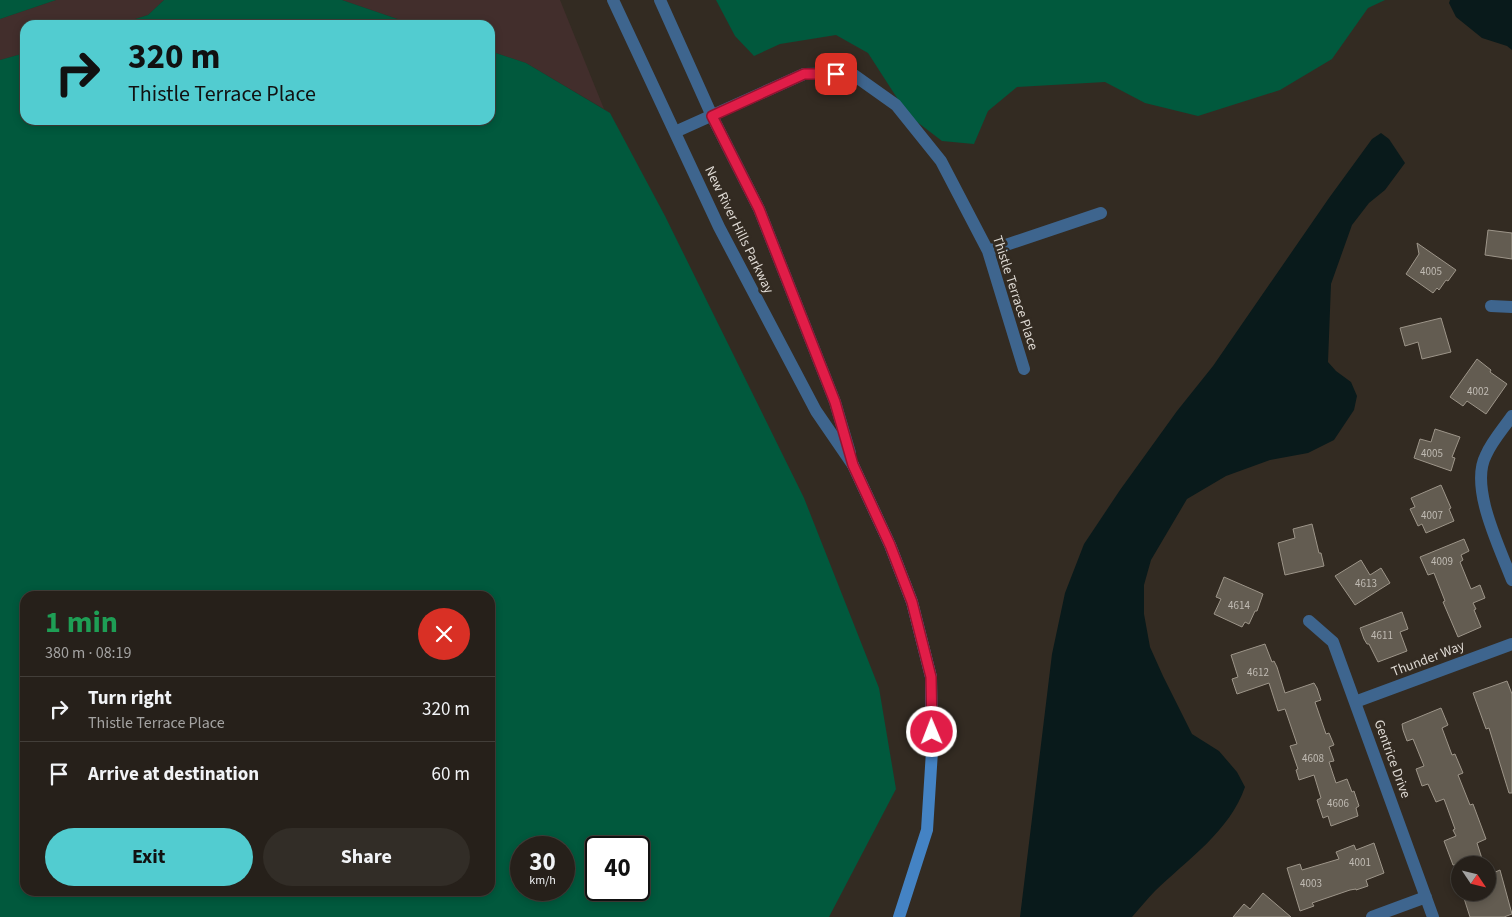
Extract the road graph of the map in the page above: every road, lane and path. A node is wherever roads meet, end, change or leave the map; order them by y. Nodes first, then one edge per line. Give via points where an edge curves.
1 (613, 0) edge
2 (660, 0) edge
3 (712, 116) junction
4 (675, 132) junction
5 (1101, 213) dead end
6 (988, 251) junction
7 (1491, 306) dead end
8 (1512, 307) edge
9 (1024, 369) dead end
10 (1512, 416) edge
11 (853, 465) junction
12 (1512, 580) edge
13 (1309, 621) dead end
14 (1512, 644) edge
15 (1356, 702) junction
16 (1426, 897) junction
17 (899, 917) edge
18 (1372, 917) edge
19 (1433, 917) edge

1 - 4 street, New River Hills Parkway
2 - 3 street, New River Hills Parkway
3 - 4 street, Thistle Terrace Place
3 - 6 street, Thistle Terrace Place via 804,74 851,73 896,105 941,161
3 - 11 street, New River Hills Parkway via 759,209 776,251 835,402
4 - 11 street, New River Hills Parkway via 763,313 816,410
5 - 6 street
6 - 9 street, Thistle Terrace Place
7 - 8 street
10 - 12 street via 1485,456 1480,483 1486,511
11 - 17 street, New River Hills Parkway via 912,602 931,677 932,751 927,830
13 - 15 street, Gentrice Drive via 1333,642
14 - 15 street, Thunder Way
15 - 16 street, Gentrice Drive
16 - 18 street
16 - 19 street, Gentrice Drive

